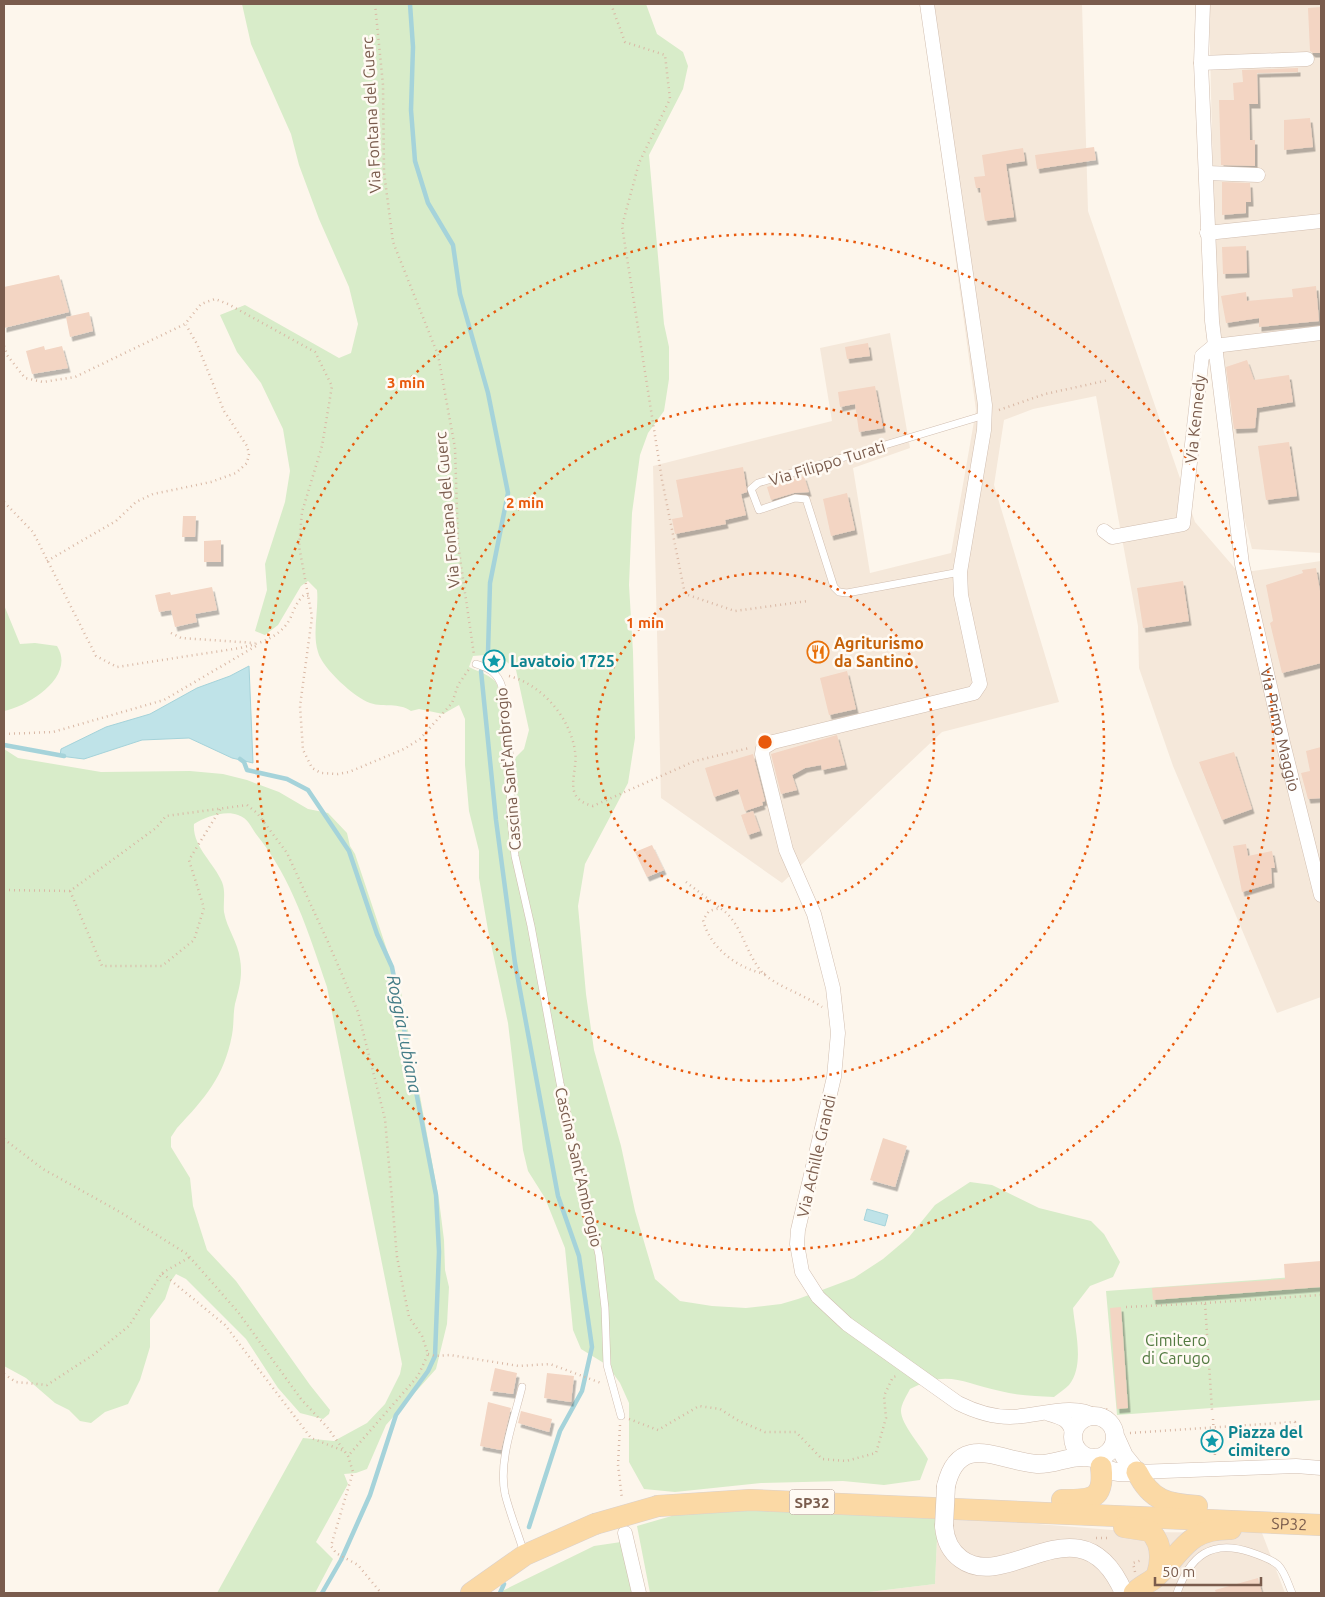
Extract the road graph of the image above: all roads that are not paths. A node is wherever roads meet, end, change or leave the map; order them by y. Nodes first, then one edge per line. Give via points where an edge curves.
1 (927, 4) edge
2 (1203, 4) edge
3 (1307, 59) dead end
4 (1201, 63) junction
5 (1207, 173) junction
6 (1258, 175) dead end
7 (1321, 221) edge
8 (1207, 233) junction
9 (1321, 333) edge
10 (1214, 346) junction
11 (985, 415) junction
12 (1104, 531) dead end
13 (960, 572) junction
14 (476, 664) road end
15 (1321, 895) edge
16 (522, 1387) dead end
17 (1048, 1414) junction
18 (621, 1416) road end
19 (1094, 1416) junction
20 (1115, 1436) junction
21 (1083, 1453) junction
22 (1321, 1468) edge
23 (1137, 1472) junction
24 (966, 1509) junction
25 (1007, 1510) junction
26 (1262, 1522) junction
27 (1321, 1525) edge
28 (625, 1533) dead end
29 (525, 1555) junction
30 (1145, 1584) edge
31 (471, 1593) edge
32 (639, 1593) edge
33 (1124, 1593) edge
34 (1177, 1593) edge
35 (1292, 1593) edge

1 - 11 street
2 - 4 street, Via Primo Maggio
3 - 4 street
4 - 5 street, Via Primo Maggio
5 - 6 street
5 - 8 street, Via Primo Maggio
7 - 8 street
8 - 10 street, Via Primo Maggio
9 - 10 street
10 - 12 street, Via Kennedy via 1202,356 1183,524 1112,537
10 - 15 street, Via Primo Maggio via 1242,564
11 - 13 street
11 - 13 lane, Via Filippo Turati via 758,483 751,489 759,510 795,498 806,499 834,587 839,592
13 - 17 street, Via Achille Grandi via 961,595 980,678 974,693 773,742 762,751 786,850 814,914 829,967 837,1019 836,1066 798,1230 799,1260 802,1272 818,1297 847,1324 910,1371 971,1410 1008,1417
14 - 18 lane, Cascina Sant'Ambrogio via 499,676 502,687 511,768 510,810 515,856 560,1083 599,1255 607,1365
16 - 29 lane via 504,1478 505,1494
17 - 19 street, Via Achille Grandi via 1074,1410
17 - 21 street via 1066,1420
19 - 20 street via 1110,1424
19 - 21 street via 1077,1424
20 - 21 street via 1108,1453
20 - 23 street via 1124,1456
21 - 23 street via 1114,1472
21 - 24 main road via 1102,1488 1090,1499 997,1498
21 - 33 street, bridge via 1045,1464 987,1453 959,1460 953,1466 946,1486 944,1526 948,1544 955,1554 972,1565 994,1566 1066,1547 1087,1552 1104,1561
22 - 23 street via 1296,1466
23 - 26 main road via 1142,1484 1153,1495 1172,1504 1234,1509
24 - 25 main road, SP32
24 - 29 main road, SP32, bridge via 750,1500 658,1506 595,1524
25 - 26 main road, SP32
25 - 30 main road via 1027,1522 1150,1530 1157,1538 1160,1550
26 - 27 main road, SP32 / SP32
26 - 30 main road via 1198,1536 1179,1549
28 - 32 street
29 - 31 main road, SP32
34 - 35 lane via 1197,1558 1217,1548 1234,1547 1277,1564

